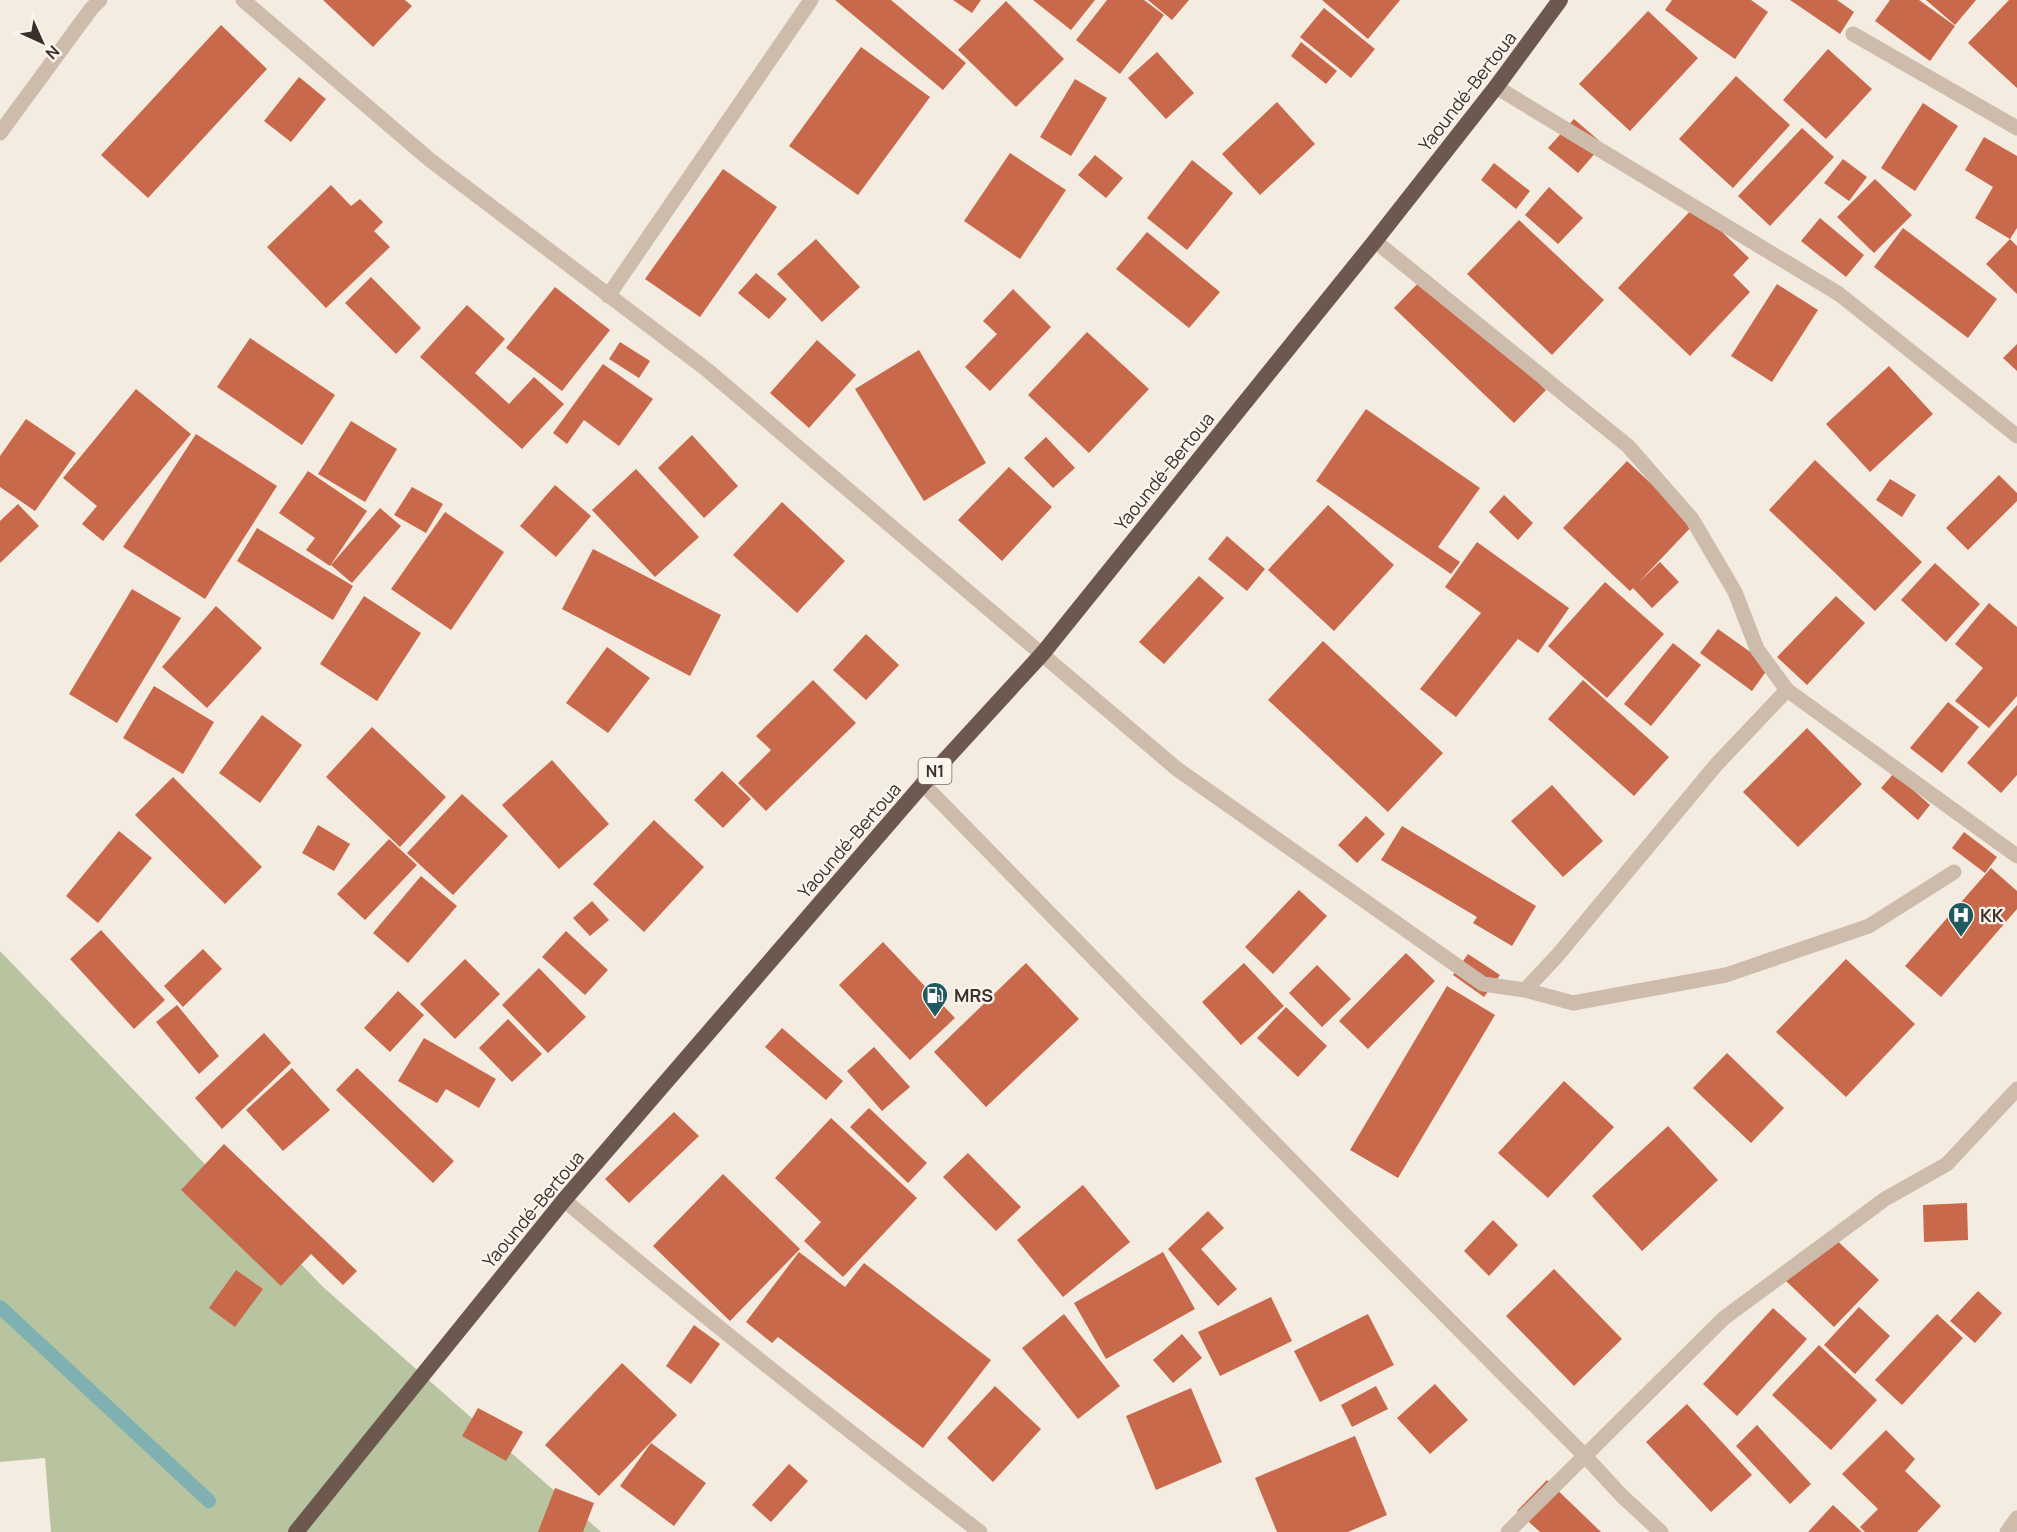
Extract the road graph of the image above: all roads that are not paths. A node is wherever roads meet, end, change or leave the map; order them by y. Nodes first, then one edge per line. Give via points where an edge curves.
1 (100, 0) edge
2 (243, 0) edge
3 (811, 0) edge
4 (1560, 0) edge
5 (1853, 34) dead end
6 (1497, 87) junction
7 (2017, 128) edge
8 (0, 133) edge
9 (1375, 241) junction
10 (608, 296) junction
11 (2017, 436) edge
12 (1043, 653) junction
13 (1787, 690) junction
14 (923, 784) junction
15 (2017, 856) edge
16 (1954, 872) dead end
17 (1525, 990) junction
18 (2017, 1089) edge
19 (564, 1200) junction
20 (1585, 1456) junction
21 (2017, 1518) edge
22 (296, 1532) edge
23 (980, 1532) edge
24 (1508, 1532) edge
25 (1661, 1532) edge
26 (2007, 1532) edge

1 - 8 street
2 - 10 street via 430,160
3 - 10 street
4 - 6 highway, Yaoundé-Bertoua / N1
5 - 7 street
6 - 9 highway, Yaoundé-Bertoua / N1
6 - 11 street via 1839,294
9 - 12 highway, Yaoundé-Bertoua / N1
9 - 13 street via 1628,447 1692,519 1734,592 1757,649
10 - 12 street via 706,369
12 - 14 highway, Yaoundé-Bertoua / N1
12 - 17 street via 1177,769 1483,984
13 - 15 street
13 - 17 street via 1716,765
14 - 19 highway, Yaoundé-Bertoua / N1
14 - 20 street
16 - 17 street via 1869,926 1726,975 1573,1003
18 - 20 street via 1947,1164 1886,1199 1724,1318
19 - 22 highway, Yaoundé-Bertoua / N1
19 - 23 street
20 - 24 street
20 - 25 street
21 - 26 street

